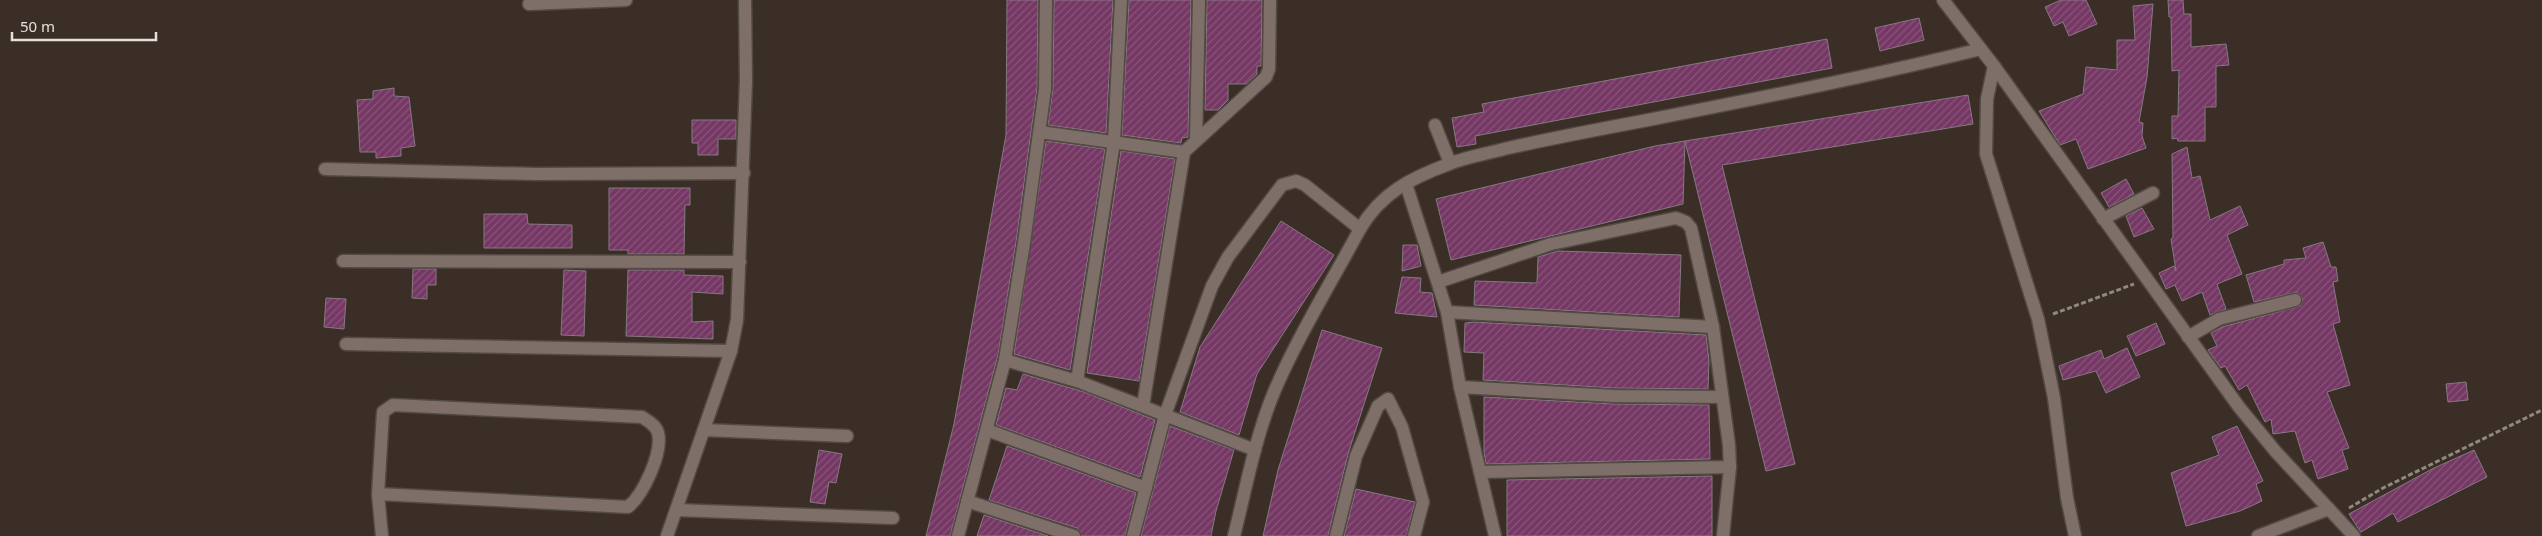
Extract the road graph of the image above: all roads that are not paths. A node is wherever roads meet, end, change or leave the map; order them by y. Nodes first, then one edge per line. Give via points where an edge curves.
1 (626, 0) edge
2 (745, 0) edge
3 (1046, 0) edge
4 (1121, 0) edge
5 (1199, 0) edge
6 (1270, 0) edge
7 (1943, 0) edge
8 (529, 4) dead end
9 (1981, 49) junction
10 (1994, 66) junction
11 (1435, 125) dead end
12 (1040, 132) junction
13 (1196, 139) junction
14 (1114, 142) junction
15 (1184, 152) junction
16 (1450, 163) junction
17 (325, 169) dead end
18 (744, 174) junction
19 (1406, 184) junction
20 (2153, 192) dead end
21 (2104, 219) junction
22 (1360, 229) junction
23 (343, 260) dead end
24 (740, 262) junction
25 (1438, 282) junction
26 (2295, 300) dead end
27 (1447, 312) junction
28 (1713, 327) junction
29 (2188, 337) junction
30 (346, 344) dead end
31 (731, 351) junction
32 (1005, 360) junction
33 (1076, 382) junction
34 (1460, 387) junction
35 (1721, 397) junction
36 (1143, 406) junction
37 (1165, 415) junction
38 (704, 430) junction
39 (987, 430) junction
40 (847, 436) dead end
41 (1255, 450) junction
42 (1730, 467) junction
43 (1480, 472) junction
44 (1146, 488) junction
45 (378, 494) junction
46 (967, 501) junction
47 (676, 510) junction
48 (2332, 512) junction
49 (893, 518) dead end
50 (382, 536) edge
51 (666, 536) edge
52 (958, 536) edge
53 (1074, 536) edge
54 (1132, 536) edge
55 (1234, 536) edge
56 (1336, 536) edge
57 (1414, 536) edge
58 (1496, 536) edge
59 (1723, 536) edge
60 (2075, 536) edge
61 (2258, 536) edge
62 (2354, 536) edge

1 - 8 street
2 - 18 street
3 - 12 street
4 - 14 street
5 - 13 street
6 - 13 street via 1269,69 1266,77
7 - 9 street
9 - 10 street
9 - 16 street via 1787,93 1545,139
10 - 21 street
10 - 60 street via 1987,99 1986,154 2038,319
11 - 16 street
12 - 14 street
12 - 32 street
13 - 15 street
14 - 15 street
14 - 33 street
15 - 36 street
16 - 19 street
17 - 18 street
18 - 24 street
19 - 22 street via 1377,204
19 - 25 street
20 - 21 street
21 - 29 street
22 - 37 street via 1305,185 1296,181 1282,185 1228,257 1212,286
22 - 41 street via 1274,392
23 - 24 street
24 - 31 street via 739,300
25 - 27 street
25 - 28 street via 1551,244 1676,218 1686,222 1690,228
26 - 29 street via 2219,319
27 - 28 street
27 - 34 street
28 - 35 street
29 - 48 street via 2276,452
30 - 31 street
31 - 38 street
32 - 33 street
32 - 39 street
33 - 36 street
34 - 35 street via 1614,396
34 - 43 street
35 - 42 street
36 - 37 street
37 - 41 street
37 - 44 street
38 - 40 street
38 - 47 street
39 - 44 street
39 - 46 street
41 - 55 street
42 - 43 street
42 - 59 street
43 - 58 street
44 - 54 street
45 - 45 street via 628,507 635,502 657,457 658,432 642,417 393,405 383,412
45 - 50 street
46 - 52 street
46 - 53 street
47 - 49 street
47 - 51 street
48 - 61 street
48 - 62 street
56 - 57 street via 1356,456 1378,406 1388,399 1402,427 1423,502

